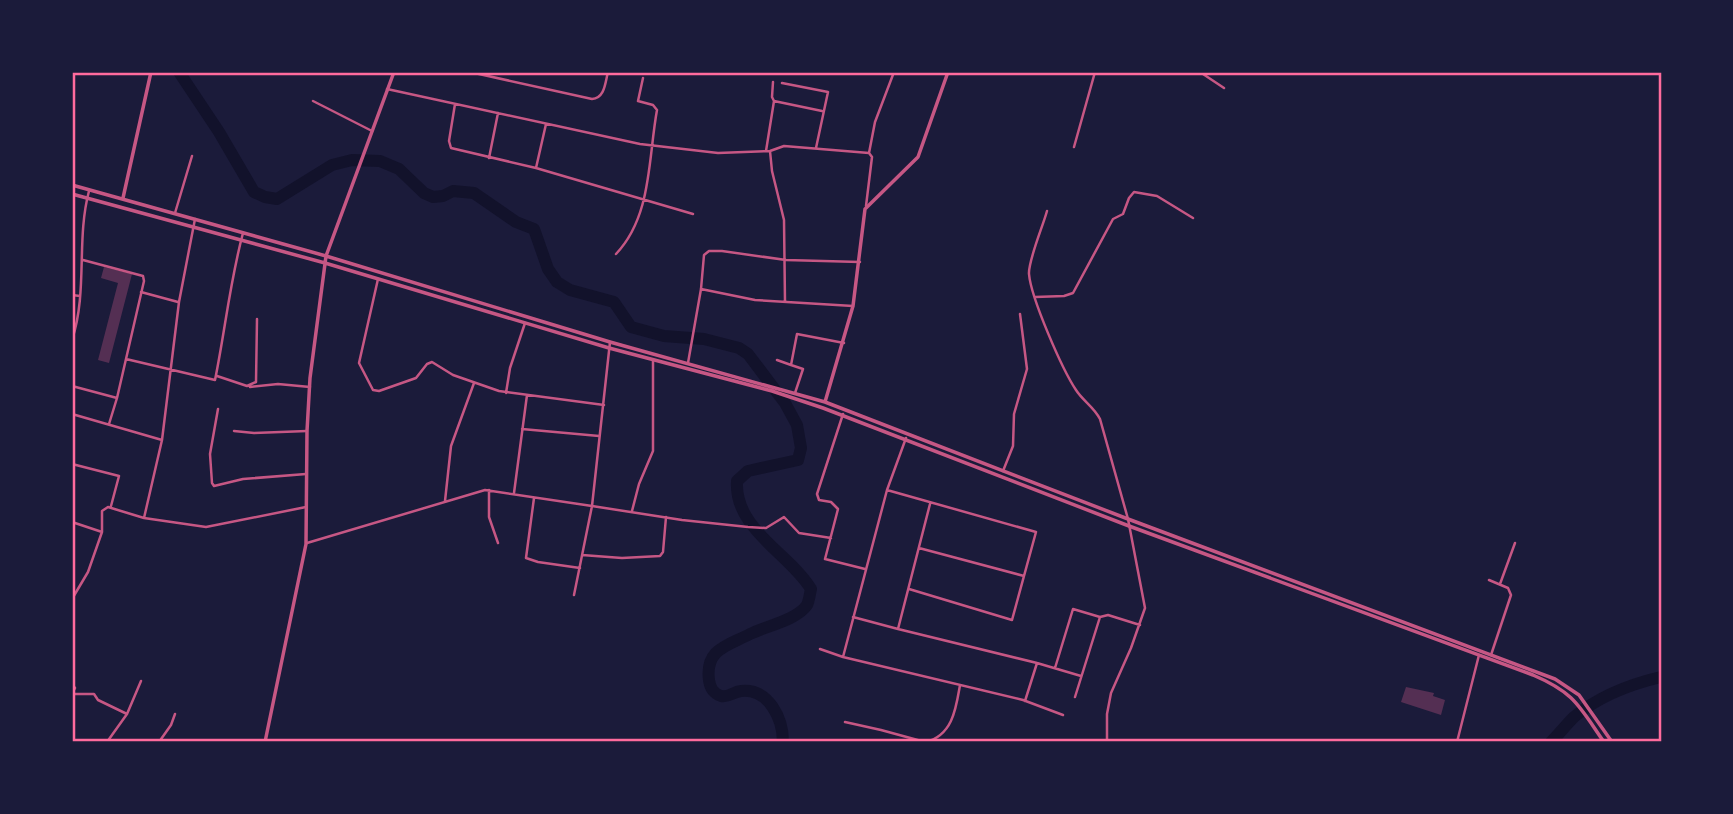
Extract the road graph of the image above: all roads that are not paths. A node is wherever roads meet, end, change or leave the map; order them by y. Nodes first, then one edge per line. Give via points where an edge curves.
1 (150, 72) edge
2 (394, 72) edge
3 (470, 72) edge
4 (608, 72) edge
5 (894, 72) edge
6 (948, 72) edge
7 (1095, 72) edge
8 (1200, 72) edge
9 (643, 78) dead end
10 (773, 82) dead end
11 (782, 83) dead end
12 (1224, 88) dead end
13 (387, 89) junction
14 (313, 101) dead end
15 (774, 101) junction
16 (455, 104) junction
17 (824, 111) junction
18 (498, 113) junction
19 (546, 123) junction
20 (373, 131) junction
21 (650, 146) junction
22 (1074, 147) dead end
23 (816, 148) junction
24 (768, 151) junction
25 (869, 153) junction
26 (192, 156) dead end
27 (489, 158) junction
28 (536, 168) junction
29 (72, 185) edge
30 (89, 190) junction
31 (72, 194) edge
32 (87, 198) junction
33 (123, 198) junction
34 (644, 201) junction
35 (865, 209) junction
36 (1047, 211) dead end
37 (176, 213) junction
38 (693, 214) dead end
39 (1193, 218) dead end
40 (195, 219) junction
41 (193, 226) junction
42 (243, 233) junction
43 (241, 240) junction
44 (615, 254) dead end
45 (326, 257) junction
46 (83, 260) junction
47 (786, 260) junction
48 (325, 262) junction
49 (860, 262) junction
50 (378, 279) junction
51 (701, 289) junction
52 (141, 292) junction
53 (72, 295) edge
54 (80, 296) junction
55 (1035, 297) junction
56 (179, 302) junction
57 (785, 302) junction
58 (488, 305) junction
59 (853, 306) junction
60 (487, 311) junction
61 (1020, 314) dead end
62 (257, 319) dead end
63 (525, 323) junction
64 (72, 340) edge
65 (610, 342) junction
66 (844, 343) junction
67 (609, 348) junction
68 (127, 359) junction
69 (653, 360) junction
70 (777, 360) dead end
71 (688, 363) junction
72 (791, 365) junction
73 (171, 369) junction
74 (216, 375) junction
75 (474, 383) junction
76 (72, 386) edge
77 (247, 386) junction
78 (310, 387) junction
79 (772, 389) junction
80 (506, 393) junction
81 (792, 394) junction
82 (527, 395) junction
83 (117, 398) junction
84 (825, 402) junction
85 (604, 405) junction
86 (823, 408) junction
87 (218, 409) dead end
88 (845, 410) junction
89 (72, 414) edge
90 (843, 415) junction
91 (109, 425) junction
92 (522, 429) junction
93 (234, 431) dead end
94 (307, 431) junction
95 (600, 437) junction
96 (906, 437) junction
97 (162, 440) junction
98 (72, 464) edge
99 (1003, 471) junction
100 (307, 474) junction
101 (489, 490) junction
102 (887, 490) junction
103 (514, 493) junction
104 (534, 497) junction
105 (445, 501) junction
106 (930, 503) junction
107 (592, 506) junction
108 (307, 507) junction
109 (110, 508) junction
110 (632, 512) junction
111 (666, 517) junction
112 (144, 518) junction
113 (1128, 519) junction
114 (72, 522) edge
115 (1129, 526) junction
116 (102, 532) junction
117 (831, 538) junction
118 (498, 543) dead end
119 (1515, 543) dead end
120 (306, 544) junction
121 (919, 548) junction
122 (582, 555) junction
123 (580, 568) junction
124 (866, 569) junction
125 (1025, 576) junction
126 (1489, 580) dead end
127 (1500, 584) junction
128 (909, 589) junction
129 (574, 595) dead end
130 (72, 599) edge
131 (853, 617) junction
132 (1100, 617) junction
133 (1140, 625) junction
134 (898, 629) junction
135 (820, 649) dead end
136 (1491, 654) junction
137 (1479, 655) junction
138 (843, 657) junction
139 (1037, 663) junction
140 (1055, 668) junction
141 (1082, 677) junction
142 (141, 681) dead end
143 (72, 684) edge
144 (960, 685) junction
145 (72, 694) edge
146 (1075, 697) dead end
147 (1025, 701) junction
148 (127, 714) junction
149 (175, 714) dead end
150 (1063, 715) dead end
151 (845, 722) dead end
152 (932, 741) edge
153 (107, 742) edge
154 (159, 742) edge
155 (265, 742) edge
156 (926, 742) edge
157 (1107, 742) edge
158 (1457, 742) edge
159 (1604, 742) edge
160 (1612, 742) edge

1 - 33 street
2 - 13 street
3 - 4 street via 592,99 600,97
5 - 25 street
6 - 35 street via 918,157
7 - 22 street
8 - 12 street
9 - 21 street via 638,101 656,107
10 - 15 street
11 - 17 street via 828,92
13 - 16 street
13 - 20 street
14 - 20 street
15 - 17 street
15 - 24 street
16 - 18 street
16 - 27 street via 450,147
17 - 23 street
18 - 19 street
18 - 27 street
19 - 21 street
19 - 28 street
20 - 45 street
21 - 24 street via 718,153
21 - 34 street
23 - 24 street via 784,146
23 - 25 street
24 - 47 street via 784,220
25 - 35 street via 873,157
26 - 37 street
27 - 28 street
28 - 34 street
29 - 30 street
30 - 32 street
30 - 33 street
31 - 32 street
32 - 41 street
32 - 46 street
33 - 37 street
34 - 38 street
34 - 44 street via 633,232
35 - 49 street
36 - 55 street via 1029,271
37 - 40 street
39 - 55 street via 1157,197 1133,193 1123,214 1112,219 1073,293
40 - 41 street
40 - 42 street
41 - 43 street
41 - 56 street
42 - 43 street
42 - 45 street
43 - 48 street
43 - 74 street
45 - 48 street
45 - 58 street
46 - 52 street via 142,276
46 - 54 street
47 - 49 street
47 - 51 street via 709,251 704,255
47 - 57 street
48 - 50 street
48 - 78 street
49 - 59 street
50 - 60 street
50 - 75 street via 359,359 371,389 379,391 416,378 432,362
51 - 57 street via 736,298
51 - 71 street
52 - 56 street
52 - 68 street
53 - 54 street
54 - 64 street
55 - 113 street via 1074,387 1100,419
56 - 73 street
57 - 59 street
58 - 60 street
58 - 65 street
59 - 66 street
60 - 63 street
61 - 99 street via 1027,369 1014,414 1013,446
62 - 77 street via 257,380
63 - 67 street
63 - 80 street
65 - 67 street
65 - 71 street
66 - 72 street via 797,334
66 - 84 street
67 - 69 street
67 - 85 street
68 - 73 street
68 - 83 street
69 - 79 street
69 - 110 street via 653,451
70 - 72 street
71 - 79 street
72 - 81 street via 803,369
73 - 74 street via 215,380
73 - 97 street
74 - 77 street
75 - 80 street
75 - 105 street via 452,446
76 - 83 street
77 - 78 street
78 - 94 street
79 - 81 street
80 - 82 street
81 - 84 street
81 - 86 street
82 - 85 street
82 - 92 street
83 - 91 street
84 - 86 street
84 - 88 street
85 - 95 street
86 - 90 street
87 - 100 street via 210,454 214,486
88 - 90 street
88 - 96 street
89 - 91 street
90 - 96 street
90 - 117 street via 817,494 819,500 838,509
91 - 97 street
92 - 95 street
92 - 103 street
93 - 94 street
94 - 100 street
95 - 107 street
96 - 99 street
96 - 102 street
96 - 115 street
97 - 112 street
98 - 109 street via 119,476
99 - 113 street
100 - 108 street
101 - 103 street
101 - 105 street
101 - 118 street via 490,524
102 - 106 street
102 - 124 street
103 - 104 street
104 - 107 street
104 - 123 street via 526,558
105 - 120 street
106 - 121 street
106 - 125 street via 1036,532
107 - 110 street
107 - 122 street
108 - 112 street via 206,527
108 - 120 street
109 - 112 street
109 - 116 street via 102,511
110 - 111 street
111 - 117 street via 766,528 783,517 799,533
111 - 122 street via 660,556
113 - 115 street
113 - 136 street
114 - 116 street
115 - 133 street via 1144,594
115 - 137 street
116 - 130 street via 88,572
117 - 124 street via 825,559
119 - 127 street
120 - 155 street
121 - 125 street
121 - 128 street
122 - 123 street
123 - 129 street
124 - 131 street
125 - 128 street via 1012,620
126 - 127 street
127 - 136 street via 1511,595
128 - 134 street
131 - 134 street
131 - 138 street
132 - 133 street via 1108,615
132 - 140 street via 1073,609
132 - 141 street
133 - 157 street via 1111,693
134 - 139 street
135 - 138 street
136 - 160 street via 1555,678 1579,695
137 - 158 street
137 - 159 street via 1556,685 1576,702
138 - 144 street
139 - 140 street
139 - 147 street
140 - 141 street
141 - 146 street
142 - 148 street
143 - 145 street
144 - 147 street
144 - 152 street via 949,725
145 - 148 street via 94,694
147 - 150 street
148 - 153 street
149 - 154 street
151 - 156 street
152 - 156 street

